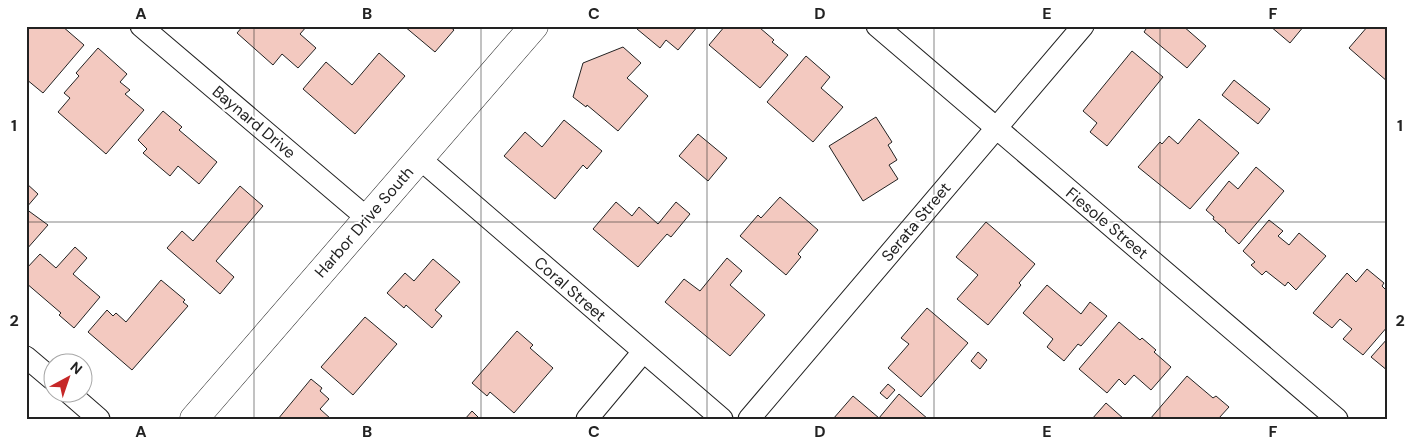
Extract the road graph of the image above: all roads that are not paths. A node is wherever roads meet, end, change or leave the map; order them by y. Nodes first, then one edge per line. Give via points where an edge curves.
1 (141, 26) edge
2 (534, 26) edge
3 (877, 26) edge
4 (1083, 26) edge
5 (996, 128) junction
6 (419, 158) junction
7 (367, 218) junction
8 (643, 352) junction
9 (26, 357) edge
10 (42, 371) edge
11 (79, 402) edge
12 (99, 419) edge
13 (194, 419) edge
14 (587, 419) edge
15 (722, 419) edge
16 (749, 419) edge
17 (1337, 419) edge

1 - 7 street, Baynard Drive
2 - 6 street, Harbor Drive South
3 - 5 street, Fiesole Street
4 - 5 street, Serata Street
5 - 16 street, Serata Street
5 - 17 street, Fiesole Street
6 - 7 street, Harbor Drive South
6 - 8 street, Coral Street
7 - 13 street, Harbor Drive South
8 - 14 street
8 - 15 street, Coral Street
9 - 10 street
11 - 12 street

